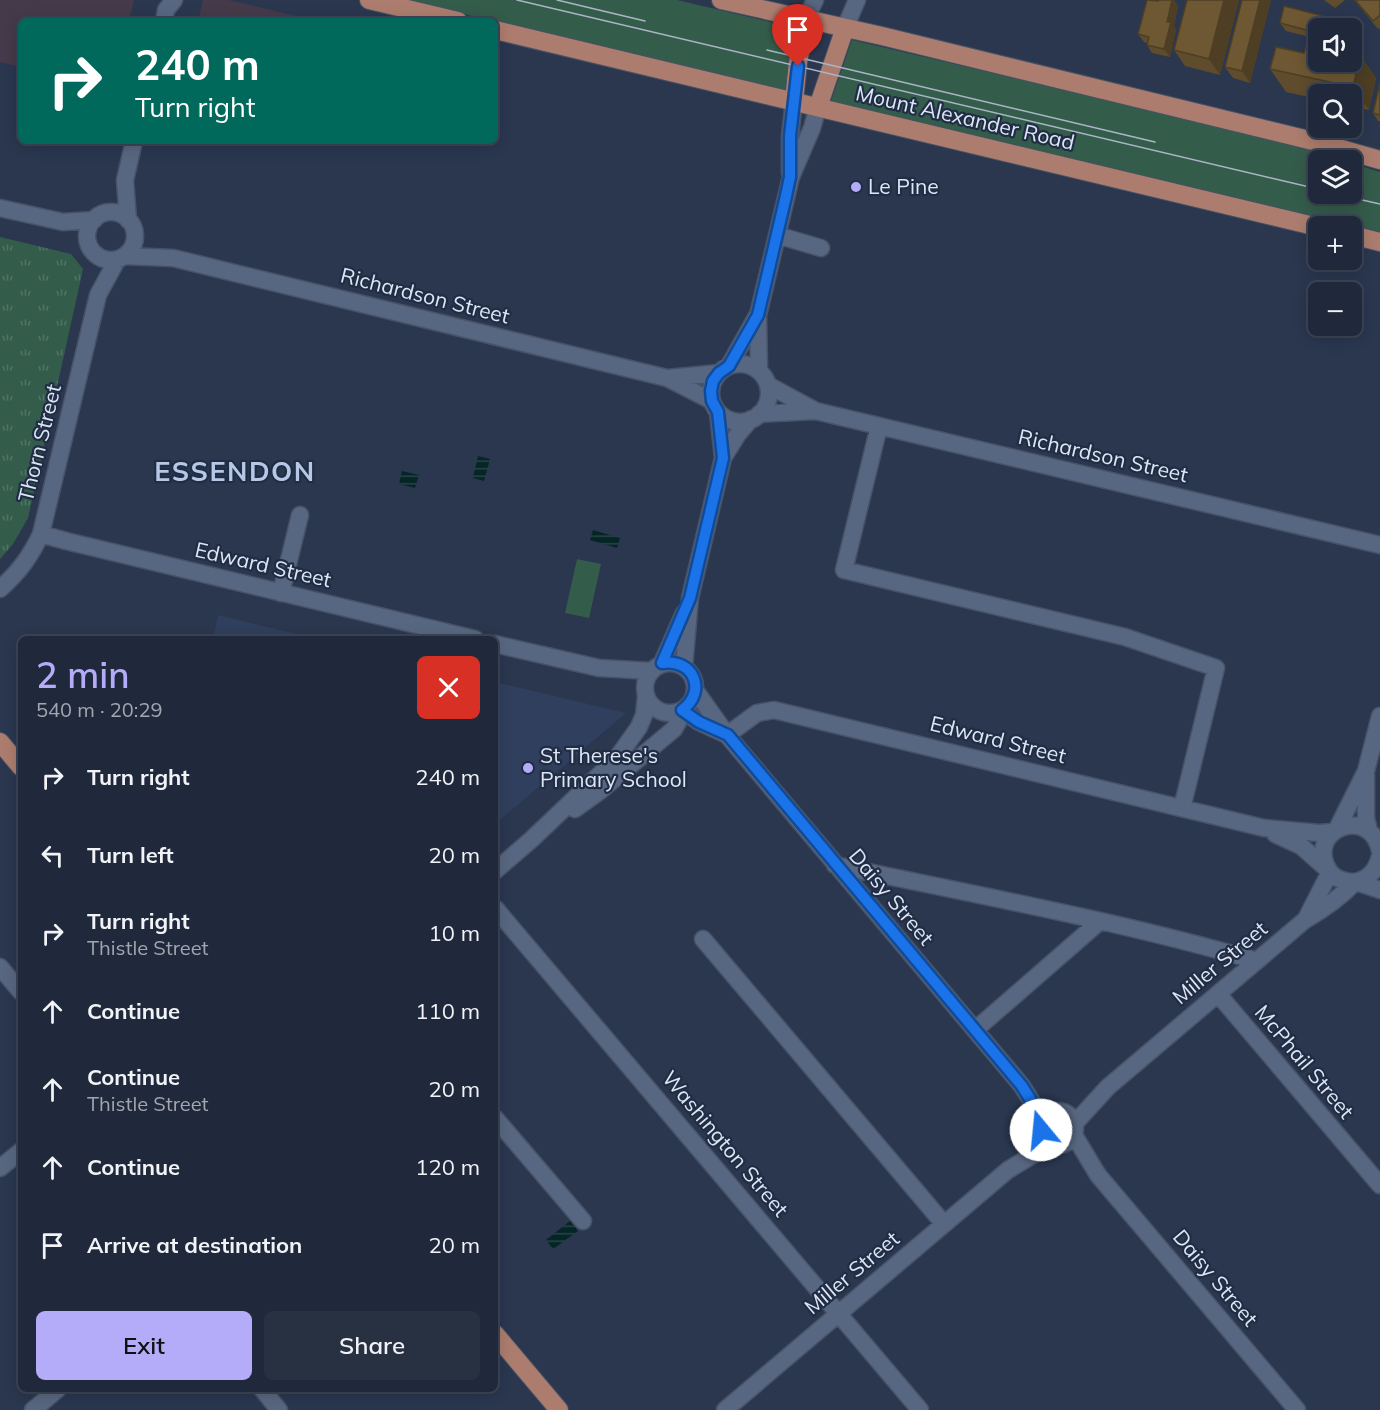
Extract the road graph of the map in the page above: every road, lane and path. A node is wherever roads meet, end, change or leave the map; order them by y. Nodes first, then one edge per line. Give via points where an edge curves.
1 (369, 0) edge
2 (721, 0) edge
3 (816, 0) edge
4 (857, 0) edge
5 (445, 18) edge
6 (806, 19) junction
7 (845, 28) junction
8 (498, 31) edge
9 (794, 101) junction
10 (818, 107) junction
11 (133, 144) edge
12 (1380, 160) edge
13 (790, 177) junction
14 (125, 180) junction
15 (0, 208) edge
16 (98, 217) junction
17 (128, 220) junction
18 (63, 222) junction
19 (1308, 225) edge
20 (777, 235) junction
21 (135, 236) junction
22 (1362, 238) edge
23 (1380, 242) edge
24 (91, 247) junction
25 (821, 248) dead end
26 (120, 258) junction
27 (173, 258) junction
28 (98, 295) junction
29 (758, 315) junction
30 (724, 369) junction
31 (759, 371) junction
32 (667, 378) junction
33 (768, 385) junction
34 (715, 406) junction
35 (816, 411) junction
36 (755, 417) junction
37 (879, 426) junction
38 (723, 458) junction
39 (300, 515) dead end
40 (41, 534) junction
41 (1380, 545) edge
42 (0, 589) edge
43 (281, 593) junction
44 (690, 598) junction
45 (462, 636) edge
46 (498, 645) edge
47 (657, 667) junction
48 (684, 667) junction
49 (599, 668) junction
50 (695, 690) junction
51 (645, 692) junction
52 (681, 710) junction
53 (1380, 716) edge
54 (728, 735) junction
55 (0, 742) edge
56 (18, 763) edge
57 (1366, 771) junction
58 (1182, 808) junction
59 (1264, 828) junction
60 (1335, 831) junction
61 (1369, 831) junction
62 (532, 839) junction
63 (1380, 851) edge
64 (1380, 859) edge
65 (835, 865) junction
66 (498, 868) edge
67 (1329, 871) junction
68 (1356, 882) junction
69 (1380, 890) edge
70 (498, 912) edge
71 (1305, 920) junction
72 (1099, 922) junction
73 (703, 939) dead end
74 (1257, 961) junction
75 (0, 967) edge
76 (18, 988) edge
77 (1218, 994) junction
78 (975, 1030) junction
79 (498, 1122) edge
80 (1058, 1127) junction
81 (18, 1153) edge
82 (0, 1168) edge
83 (1380, 1185) edge
84 (583, 1221) dead end
85 (944, 1224) junction
86 (839, 1314) junction
87 (498, 1338) edge
88 (54, 1392) edge
89 (264, 1392) edge
90 (33, 1410) edge
91 (279, 1410) edge
92 (559, 1410) edge
93 (725, 1410) edge
94 (921, 1410) edge
95 (1297, 1410) edge

1 - 5 main road
2 - 6 main road
3 - 6 street
4 - 7 street
6 - 7 main road
6 - 9 main road
7 - 10 main road
7 - 12 main road
8 - 9 main road, Mount Alexander Road
9 - 10 main road, Mount Alexander Road
9 - 13 street
10 - 13 street
10 - 19 main road, Mount Alexander Road
11 - 14 street
13 - 20 street
14 - 16 street
14 - 17 street
15 - 18 street
16 - 17 street via 117,213
16 - 18 street
16 - 24 street via 87,232
17 - 21 street
18 - 24 street
20 - 25 street
20 - 29 street
21 - 26 street
21 - 27 street, Richardson Street
22 - 23 main road
24 - 26 street via 109,260
24 - 28 street, Thorn Street
26 - 27 street, Richardson Street
26 - 28 street, Thorn Street
27 - 32 street, Richardson Street
28 - 40 street, Thorn Street
29 - 30 street
29 - 31 street
30 - 31 street via 745,364
30 - 32 street, Richardson Street
30 - 34 street via 713,381
31 - 33 street
32 - 34 street, Richardson Street
33 - 35 street, Richardson Street
33 - 36 street via 768,401
34 - 36 street via 733,421
34 - 38 street
35 - 36 street, Richardson Street
35 - 37 street, Richardson Street
36 - 38 street
37 - 41 street, Richardson Street
37 - 58 street via 844,570 1125,637 1216,668
38 - 44 street
39 - 43 street
40 - 42 street, Thorn Street via 30,556
40 - 43 street, Edward Street
43 - 45 street, Edward Street
44 - 47 street
44 - 48 street
46 - 49 street
47 - 48 street via 670,662
47 - 49 street
47 - 51 street via 647,676
48 - 50 street via 693,677
49 - 51 street
50 - 52 street via 691,702
50 - 54 street, Daisy Street
51 - 52 street via 656,709
51 - 62 street via 645,715 630,742
52 - 54 street, Daisy Street
52 - 62 street via 678,722 666,736 600,791
53 - 57 street
54 - 58 street, Edward Street via 757,713 774,710
54 - 65 street, Daisy Street
55 - 56 main road
57 - 60 street
57 - 61 street
58 - 59 street, Edward Street
59 - 60 street, Edward Street
59 - 67 street, Edward Street via 1301,846
60 - 61 street, Edward Street via 1353,825
60 - 67 street via 1324,848
61 - 63 street
62 - 66 street
64 - 68 street, Miller Street via 1374,872
65 - 72 street
65 - 78 street, Daisy Street
67 - 68 street, Edward Street via 1341,880
67 - 71 street, Miller Street
68 - 69 street, Edward Street
68 - 71 street, Miller Street via 1326,909
70 - 86 street, Washington Street
71 - 74 street, Miller Street
72 - 74 street
72 - 78 street
73 - 85 street
74 - 77 street, Miller Street
75 - 76 street
77 - 80 street, Miller Street
77 - 83 street, McPhail Street
78 - 80 street, Daisy Street
79 - 84 street
80 - 85 street, Miller Street
80 - 95 street, Daisy Street
81 - 82 street
85 - 86 street, Miller Street
86 - 93 street, Miller Street
86 - 94 street, Washington Street
87 - 92 main road
88 - 90 street
89 - 91 street

